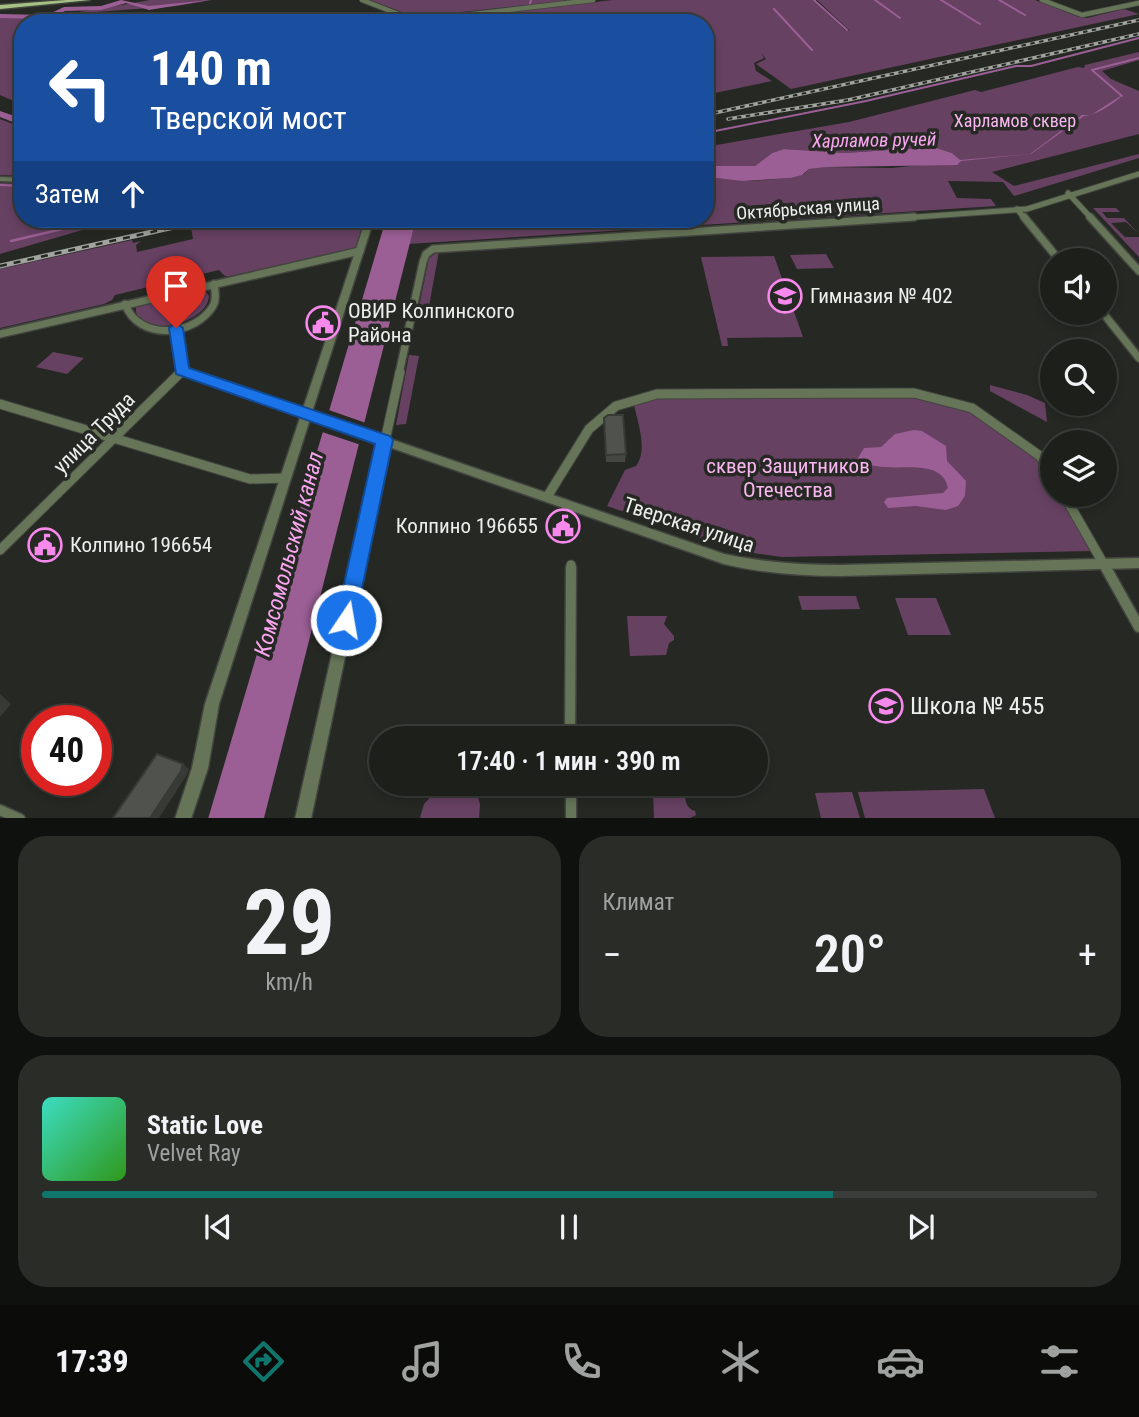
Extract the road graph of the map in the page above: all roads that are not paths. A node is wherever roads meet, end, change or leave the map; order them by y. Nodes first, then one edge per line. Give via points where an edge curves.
1 (69, 0) edge
2 (87, 0) edge
3 (362, 0) edge
4 (593, 0) edge
5 (1042, 0) edge
6 (1139, 4) edge
7 (0, 6) edge
8 (398, 14) edge
9 (468, 14) edge
10 (1139, 171) edge
11 (1071, 193) junction
12 (1017, 209) junction
13 (367, 228) edge
14 (1049, 248) edge
15 (360, 251) junction
16 (1139, 262) edge
17 (1139, 271) edge
18 (214, 284) junction
19 (125, 304) junction
20 (1113, 325) edge
21 (176, 328) junction
22 (0, 334) edge
23 (1139, 358) edge
24 (182, 371) junction
25 (0, 404) edge
26 (313, 416) junction
27 (115, 438) junction
28 (384, 440) junction
29 (1040, 456) edge
30 (286, 478) junction
31 (547, 497) junction
32 (1071, 507) edge
33 (0, 550) edge
34 (1139, 563) edge
35 (1104, 564) junction
36 (571, 565) dead end
37 (1139, 627) edge
38 (570, 726) edge
39 (571, 796) edge
40 (0, 810) edge
41 (20, 818) edge
42 (183, 818) edge
43 (303, 818) edge
44 (571, 818) edge

1 - 7 main road
2 - 7 main road
3 - 8 street
4 - 9 street
5 - 6 street via 1082,15
10 - 11 street, Октябрьская улица
11 - 12 street, Октябрьская улица
11 - 16 street
11 - 17 street
12 - 14 street
12 - 28 street, Октябрьская улица via 433,249 423,262
13 - 15 street
15 - 18 street
15 - 26 street
18 - 19 street
18 - 21 street via 213,306 193,322
19 - 21 street via 127,317 137,327
19 - 22 street
20 - 23 street
21 - 24 street
24 - 26 street
24 - 27 street, улица Труда
25 - 27 street
26 - 28 street, Тверская улица
26 - 30 street
27 - 30 street via 250,479
27 - 33 street, улица Труда
28 - 31 street, Тверская улица
28 - 43 street
29 - 31 street via 968,406 914,393 668,392 616,406 604,415 589,429
30 - 42 street via 212,704 200,768
31 - 35 street, Тверская улица via 724,559 764,568
32 - 35 street
34 - 35 street, Тверская улица
35 - 37 street
36 - 38 street
39 - 44 street
40 - 41 street

